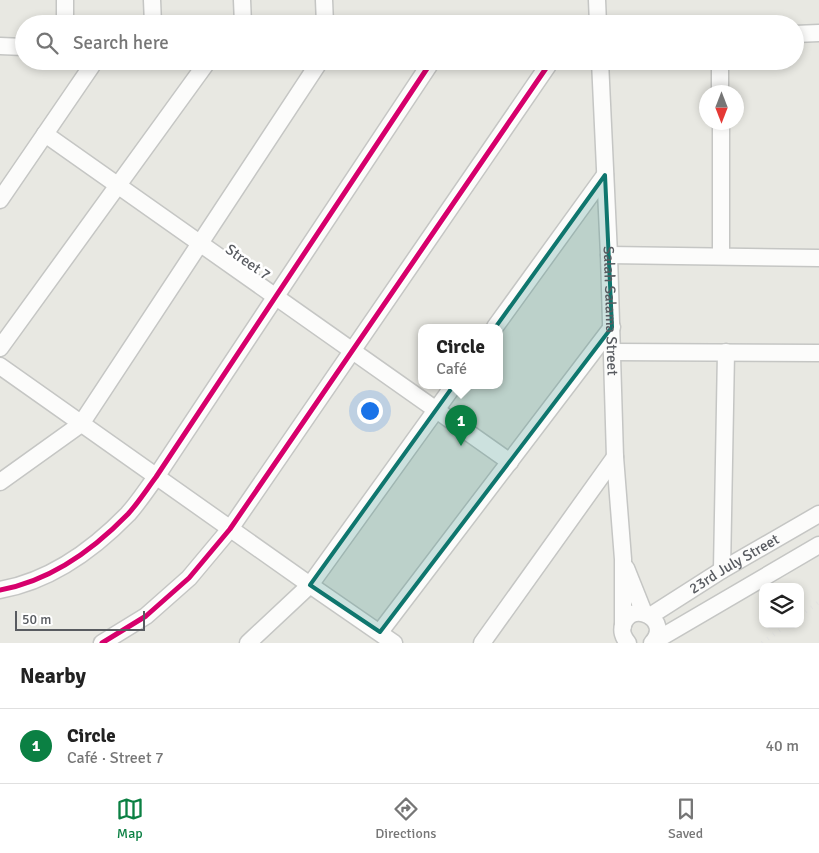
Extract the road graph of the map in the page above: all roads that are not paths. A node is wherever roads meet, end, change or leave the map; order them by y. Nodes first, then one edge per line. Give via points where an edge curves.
1 (65, 0) edge
2 (152, 0) edge
3 (242, 0) edge
4 (324, 0) edge
5 (597, 0) edge
6 (65, 15) edge
7 (153, 15) edge
8 (243, 15) edge
9 (325, 15) edge
10 (598, 15) edge
11 (819, 33) edge
12 (804, 34) edge
13 (0, 46) edge
14 (15, 47) edge
15 (89, 70) edge
16 (201, 70) edge
17 (314, 70) edge
18 (426, 70) edge
19 (545, 70) edge
20 (600, 70) edge
21 (720, 70) edge
22 (720, 85) edge
23 (721, 130) edge
24 (45, 134) junction
25 (605, 174) junction
26 (118, 185) junction
27 (0, 200) edge
28 (200, 244) junction
29 (610, 255) junction
30 (721, 256) junction
31 (819, 258) edge
32 (276, 297) junction
33 (497, 324) edge
34 (612, 327) junction
35 (0, 348) edge
36 (352, 351) junction
37 (612, 352) junction
38 (726, 352) junction
39 (819, 353) edge
40 (0, 366) edge
41 (451, 389) edge
42 (436, 410) junction
43 (81, 424) junction
44 (615, 457) junction
45 (510, 462) junction
46 (156, 477) junction
47 (0, 482) edge
48 (819, 514) edge
49 (230, 529) junction
50 (819, 545) edge
51 (623, 559) junction
52 (722, 570) junction
53 (310, 585) junction
54 (0, 590) edge
55 (647, 615) junction
56 (380, 632) junction
57 (622, 637) edge
58 (654, 642) edge
59 (102, 643) edge
60 (248, 643) edge
61 (394, 643) edge
62 (482, 643) edge

1 - 6 street
2 - 7 street
3 - 8 street
4 - 9 street
5 - 10 street
11 - 12 street
13 - 14 street
15 - 24 street
16 - 26 street
17 - 28 street
18 - 32 street
19 - 36 street
20 - 25 street, Salah Salama Street
21 - 22 street
23 - 30 street
24 - 26 street, Street 7
24 - 27 street
25 - 29 street, Salah Salama Street
25 - 33 street
26 - 28 street, Street 7
26 - 35 street
28 - 32 street, Street 7
28 - 43 street
29 - 30 street
29 - 34 street, Salah Salama Street
30 - 31 street
32 - 36 street, Street 7
32 - 46 street
34 - 37 street, Salah Salama Street
34 - 45 street
36 - 42 street, Street 7
36 - 49 street
37 - 38 street
37 - 44 street, Salah Salama Street
38 - 39 street
38 - 52 street
40 - 43 street
41 - 42 street
42 - 45 street, Street 7
42 - 53 street
43 - 46 street
43 - 47 street
44 - 51 street, Salah Salama Street
44 - 62 street
45 - 56 street
46 - 49 street
46 - 54 street via 129,512 96,544 58,570 15,588
48 - 52 street, 23rd July Street
49 - 53 street
49 - 59 street via 189,578 146,616
50 - 58 street, 23rd July Street
51 - 55 street, Salah Salama Street
51 - 57 street, Salah Salama Street
52 - 55 street, 23rd July Street
53 - 56 street
53 - 60 street
55 - 57 street, 23rd July Street via 631,615 626,620
55 - 58 street, Salah Salama Street via 656,621 658,628
56 - 61 street

